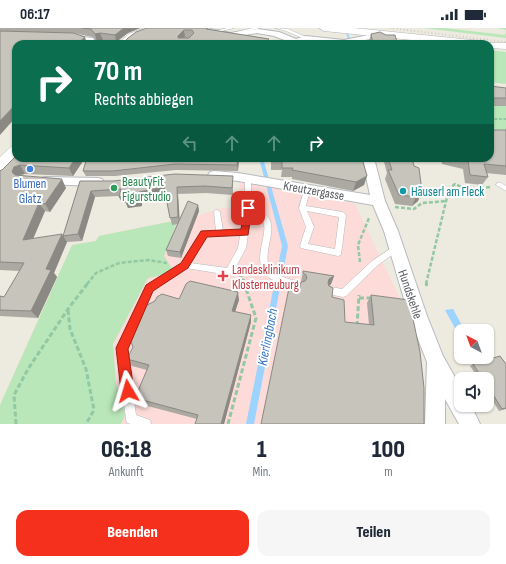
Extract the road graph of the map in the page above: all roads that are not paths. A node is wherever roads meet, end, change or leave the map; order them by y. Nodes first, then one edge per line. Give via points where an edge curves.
1 (153, 28) edge
2 (245, 28) edge
3 (258, 28) edge
4 (277, 28) edge
5 (331, 29) edge
6 (211, 31) edge
7 (356, 36) junction
8 (61, 37) edge
9 (90, 40) edge
10 (128, 40) edge
11 (295, 40) edge
12 (299, 40) edge
13 (338, 40) edge
14 (347, 40) edge
15 (443, 40) edge
16 (494, 45) edge
17 (506, 46) edge
18 (12, 154) edge
19 (369, 162) edge
20 (0, 167) edge
21 (206, 175) edge
22 (33, 180) edge
23 (253, 180) junction
24 (108, 182) edge
25 (499, 185) road end
26 (307, 189) junction
27 (506, 189) edge
28 (379, 205) junction
29 (302, 208) junction
30 (217, 212) dead end
31 (248, 212) junction
32 (245, 233) junction
33 (220, 234) junction
34 (396, 248) junction
35 (184, 266) junction
36 (298, 286) edge
37 (331, 291) edge
38 (436, 362) junction
39 (146, 424) edge
40 (435, 424) edge
41 (470, 424) edge

1 - 10 street
2 - 6 lane
3 - 6 lane
4 - 12 lane via 287,30
5 - 7 street
5 - 13 street
6 - 11 street via 257,31
7 - 14 street
7 - 15 street via 384,34
8 - 9 street
16 - 17 street
18 - 20 street
19 - 28 street, Hundskehle
21 - 23 street, Kreutzergasse
22 - 24 street
23 - 26 street, Kreutzergasse
23 - 31 lane
25 - 27 lane
26 - 28 street, Kreutzergasse
26 - 29 lane
28 - 34 street, Hundskehle
29 - 29 lane via 343,215 338,253 304,246 310,227
30 - 33 lane
31 - 32 lane
31 - 36 lane via 262,216 266,221 268,233 263,258 264,267 271,275
32 - 33 lane
32 - 35 lane via 242,248 229,272
33 - 35 lane via 204,234
34 - 37 lane via 375,263 343,293
34 - 38 street, Hundskehle
35 - 39 lane via 150,288 122,348 131,419
38 - 40 street
38 - 41 street, Hundskehle

